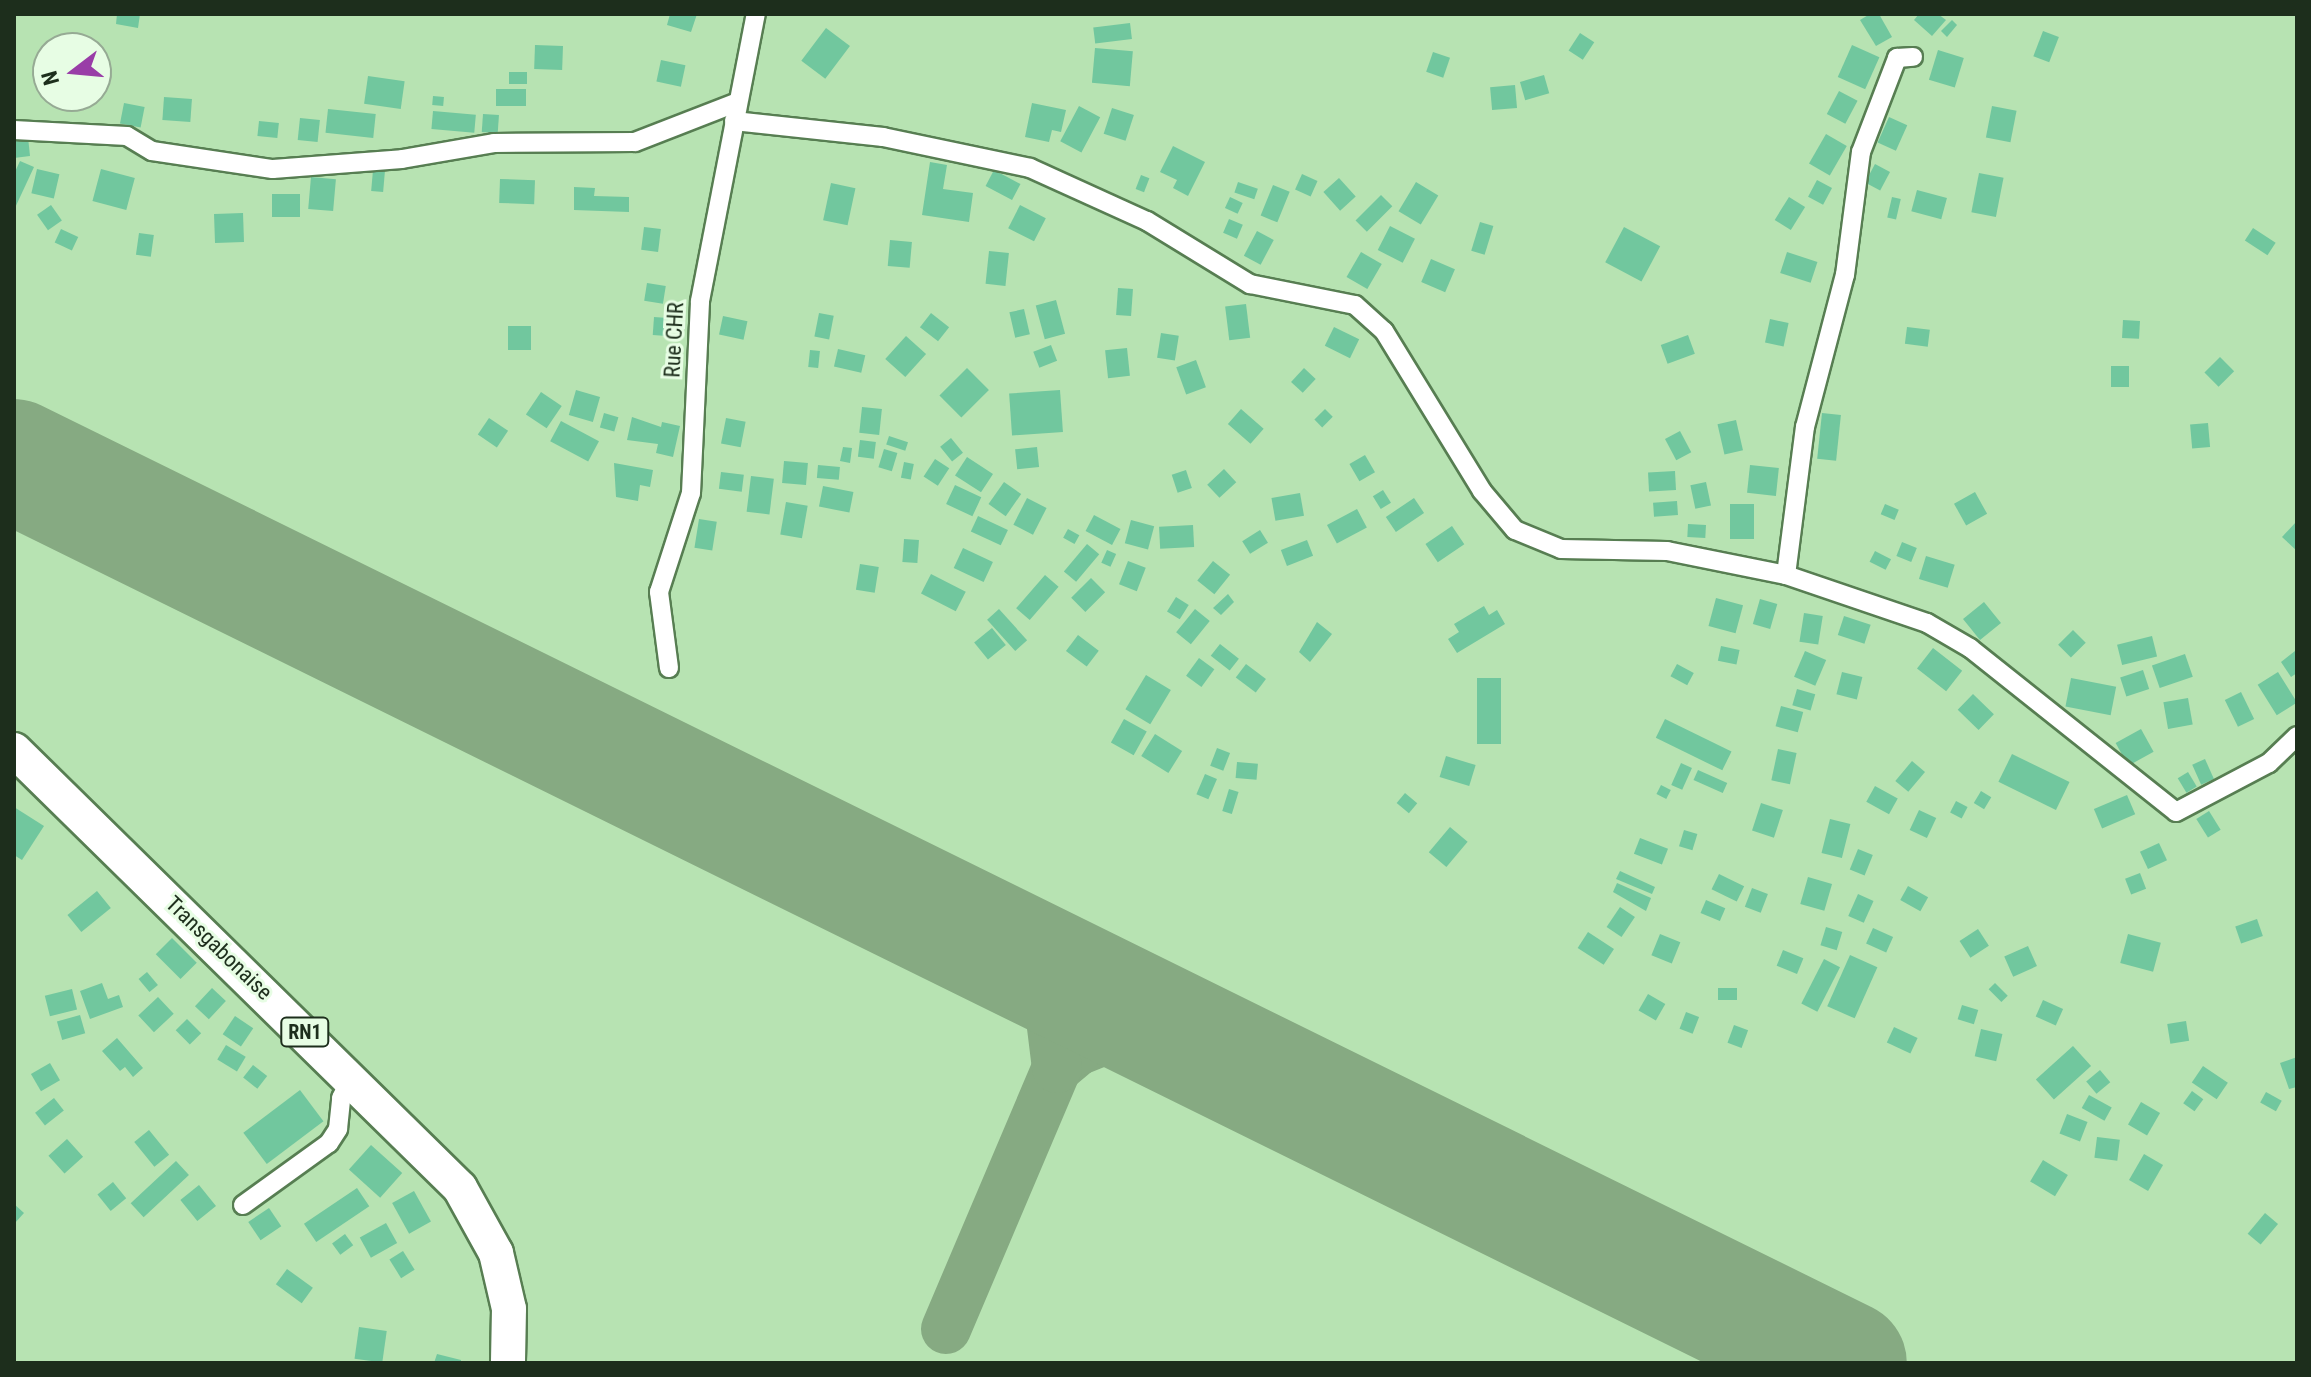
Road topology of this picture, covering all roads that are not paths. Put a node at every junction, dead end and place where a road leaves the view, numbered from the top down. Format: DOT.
graph roads {
  1 [pos="756,14"];
  2 [pos="1913,57"];
  3 [pos="738,102"];
  4 [pos="734,121"];
  5 [pos="14,130"];
  6 [pos="1786,575"];
  7 [pos="669,668"];
  8 [pos="2297,736"];
  9 [pos="14,750"];
  10 [pos="352,1076"];
  11 [pos="243,1205"];
  12 [pos="508,1363"];
  1 -- 3 [label="street, Rue CHR"];
  2 -- 6 [label="street"];
  3 -- 4 [label="street, Rue CHR"];
  3 -- 5 [label="street"];
  4 -- 6 [label="street"];
  4 -- 7 [label="street, Rue CHR"];
  6 -- 8 [label="street"];
  9 -- 10 [label="highway, Transgabonaise / RN1"];
  10 -- 11 [label="street"];
  10 -- 12 [label="highway, Transgabonaise / RN1"];
}
